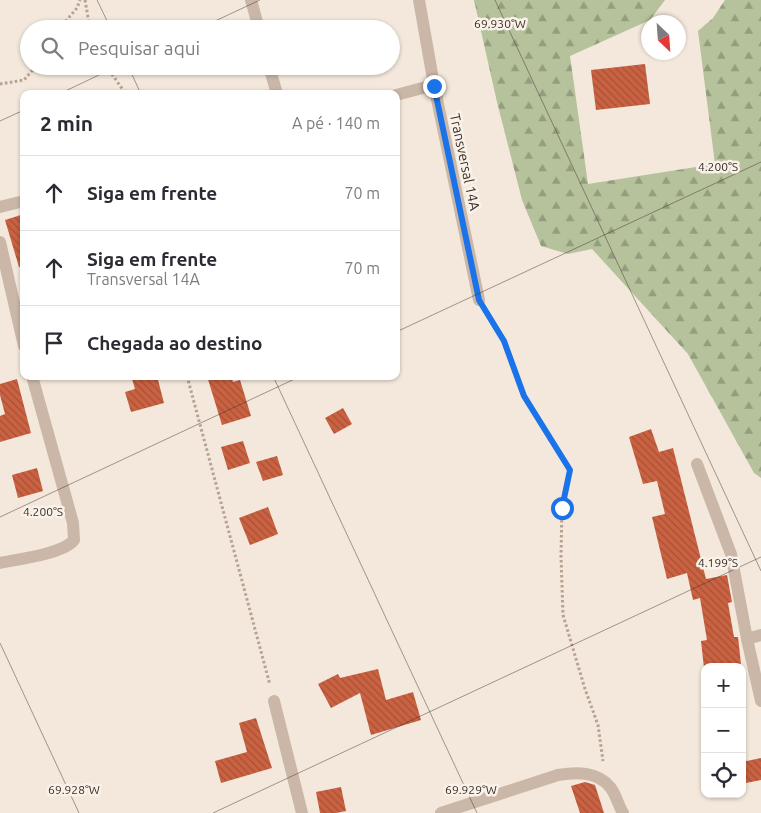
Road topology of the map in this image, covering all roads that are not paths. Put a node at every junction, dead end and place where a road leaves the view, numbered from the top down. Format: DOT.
graph roads {
  1 [pos="251,0"];
  2 [pos="419,0"];
  3 [pos="257,20"];
  4 [pos="272,75"];
  5 [pos="434,86"];
  6 [pos="276,90"];
  7 [pos="400,94"];
  8 [pos="20,202"];
  9 [pos="0,207"];
  10 [pos="0,242"];
  11 [pos="479,300"];
  12 [pos="20,329"];
  13 [pos="33,380"];
  14 [pos="697,464"];
  15 [pos="0,563"];
  16 [pos="761,636"];
  17 [pos="746,639"];
  18 [pos="274,701"];
  19 [pos="761,701"];
  20 [pos="302,813"];
  21 [pos="441,813"];
  22 [pos="623,813"];
  1 -- 3 [label="street"];
  2 -- 5 [label="street, Transversal 14A"];
  4 -- 6 [label="street"];
  5 -- 7 [label="street"];
  5 -- 11 [label="street, Transversal 14A"];
  8 -- 9 [label="street"];
  10 -- 12 [label="street"];
  13 -- 15 [label="street"];
  14 -- 17 [label="street"];
  16 -- 17 [label="street"];
  17 -- 19 [label="street"];
  18 -- 20 [label="street"];
  21 -- 22 [label="street"];
}
